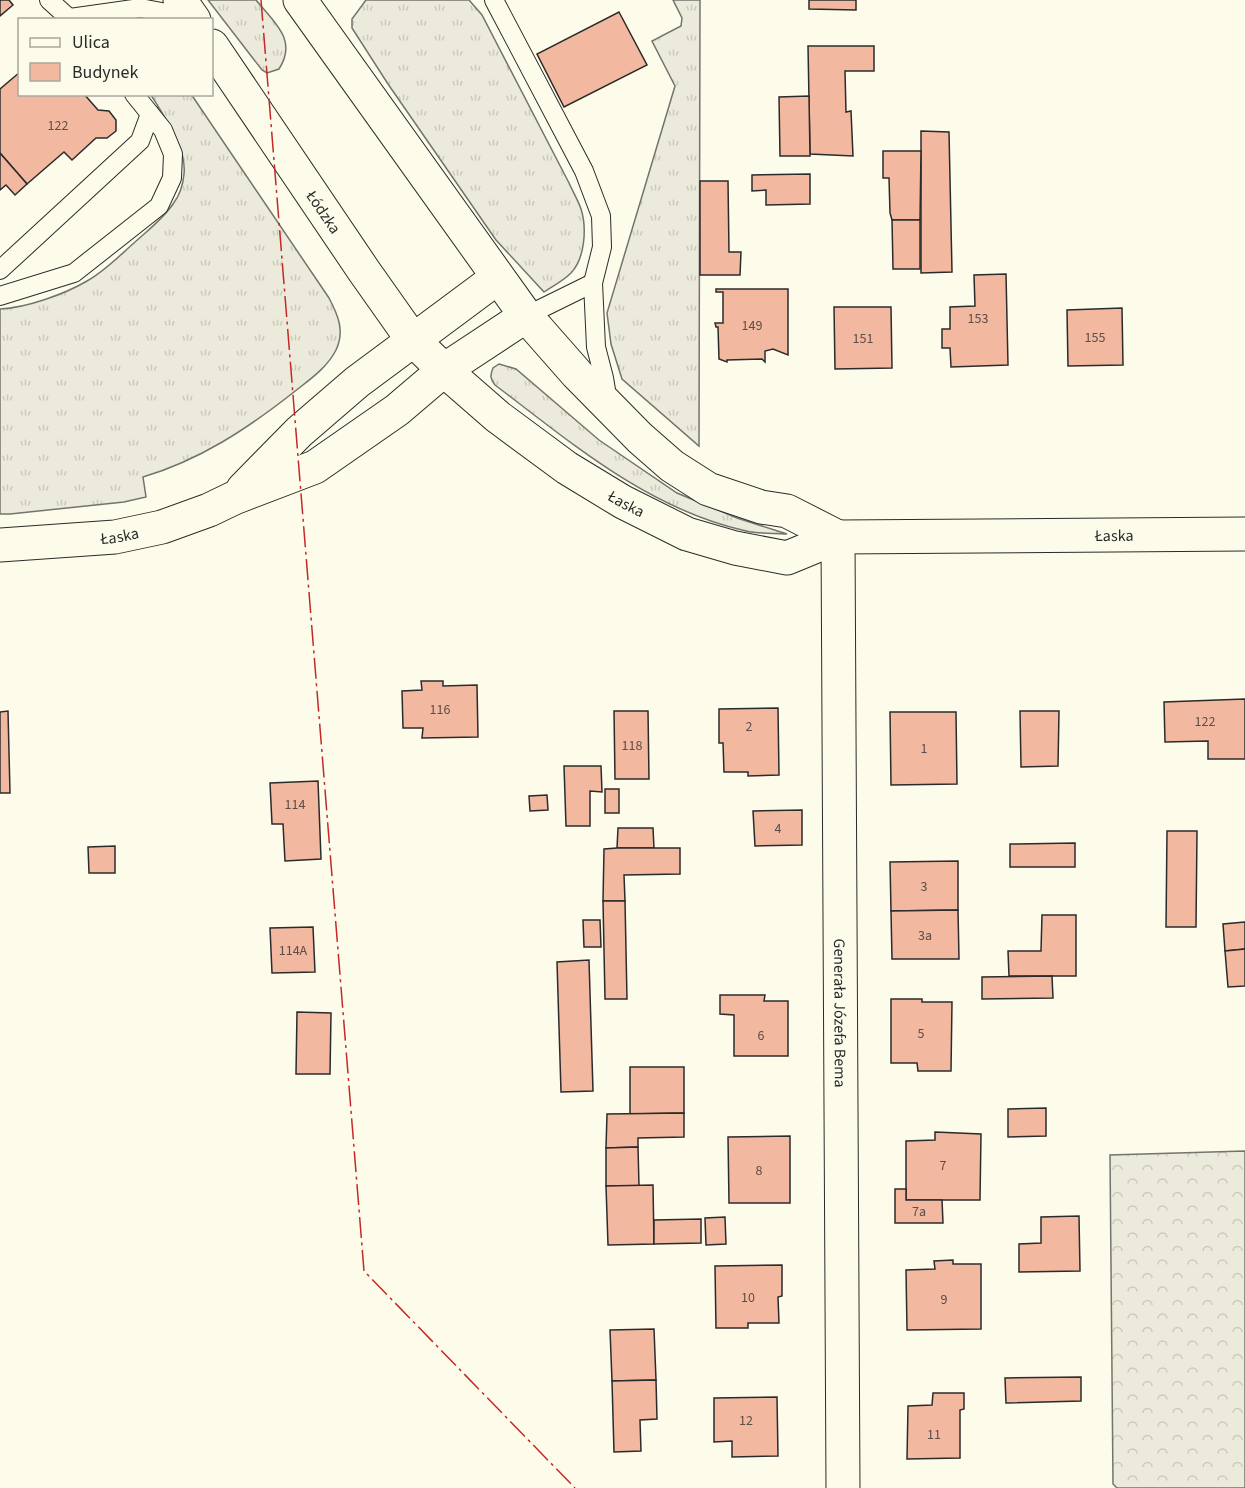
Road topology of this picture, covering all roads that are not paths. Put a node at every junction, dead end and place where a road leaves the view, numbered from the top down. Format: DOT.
graph roads {
  1 [pos="49,0"];
  2 [pos="300,0"];
  3 [pos="494,0"];
  4 [pos="189,13"];
  5 [pos="70,18"];
  6 [pos="77,18"];
  7 [pos="213,47"];
  8 [pos="136,96"];
  9 [pos="150,114"];
  10 [pos="0,270"];
  11 [pos="497,278"];
  12 [pos="593,283"];
  13 [pos="0,296"];
  14 [pos="526,316"];
  15 [pos="412,339"];
  16 [pos="444,370"];
  17 [pos="608,405"];
  18 [pos="234,498"];
  19 [pos="1245,534"];
  20 [pos="838,537"];
  21 [pos="0,545"];
  22 [pos="843,1488"];
  1 -- 5 [label="lane"];
  2 -- 11 [label="main road"];
  3 -- 12 [label="lane"];
  4 -- 6 [label="lane"];
  7 -- 15 [label="main road, Łódzka"];
  8 -- 9 [label="lane"];
  9 -- 10 [label="lane"];
  9 -- 13 [label="lane"];
  11 -- 14 [label="main road, Łaska"];
  11 -- 15 [label="main road, Łaska"];
  12 -- 14 [label="lane"];
  12 -- 17 [label="lane"];
  14 -- 16 [label="main road, Łaska"];
  14 -- 17 [label="main road, Łaska"];
  15 -- 16 [label="main road, Łódzka"];
  15 -- 18 [label="main road, Łaska"];
  16 -- 18 [label="main road, Łaska"];
  16 -- 20 [label="main road, Łaska"];
  17 -- 20 [label="main road, Łaska"];
  18 -- 21 [label="main road, Łaska"];
  19 -- 20 [label="main road, Łaska"];
  20 -- 22 [label="main road, Generała Józefa Bema"];
}
